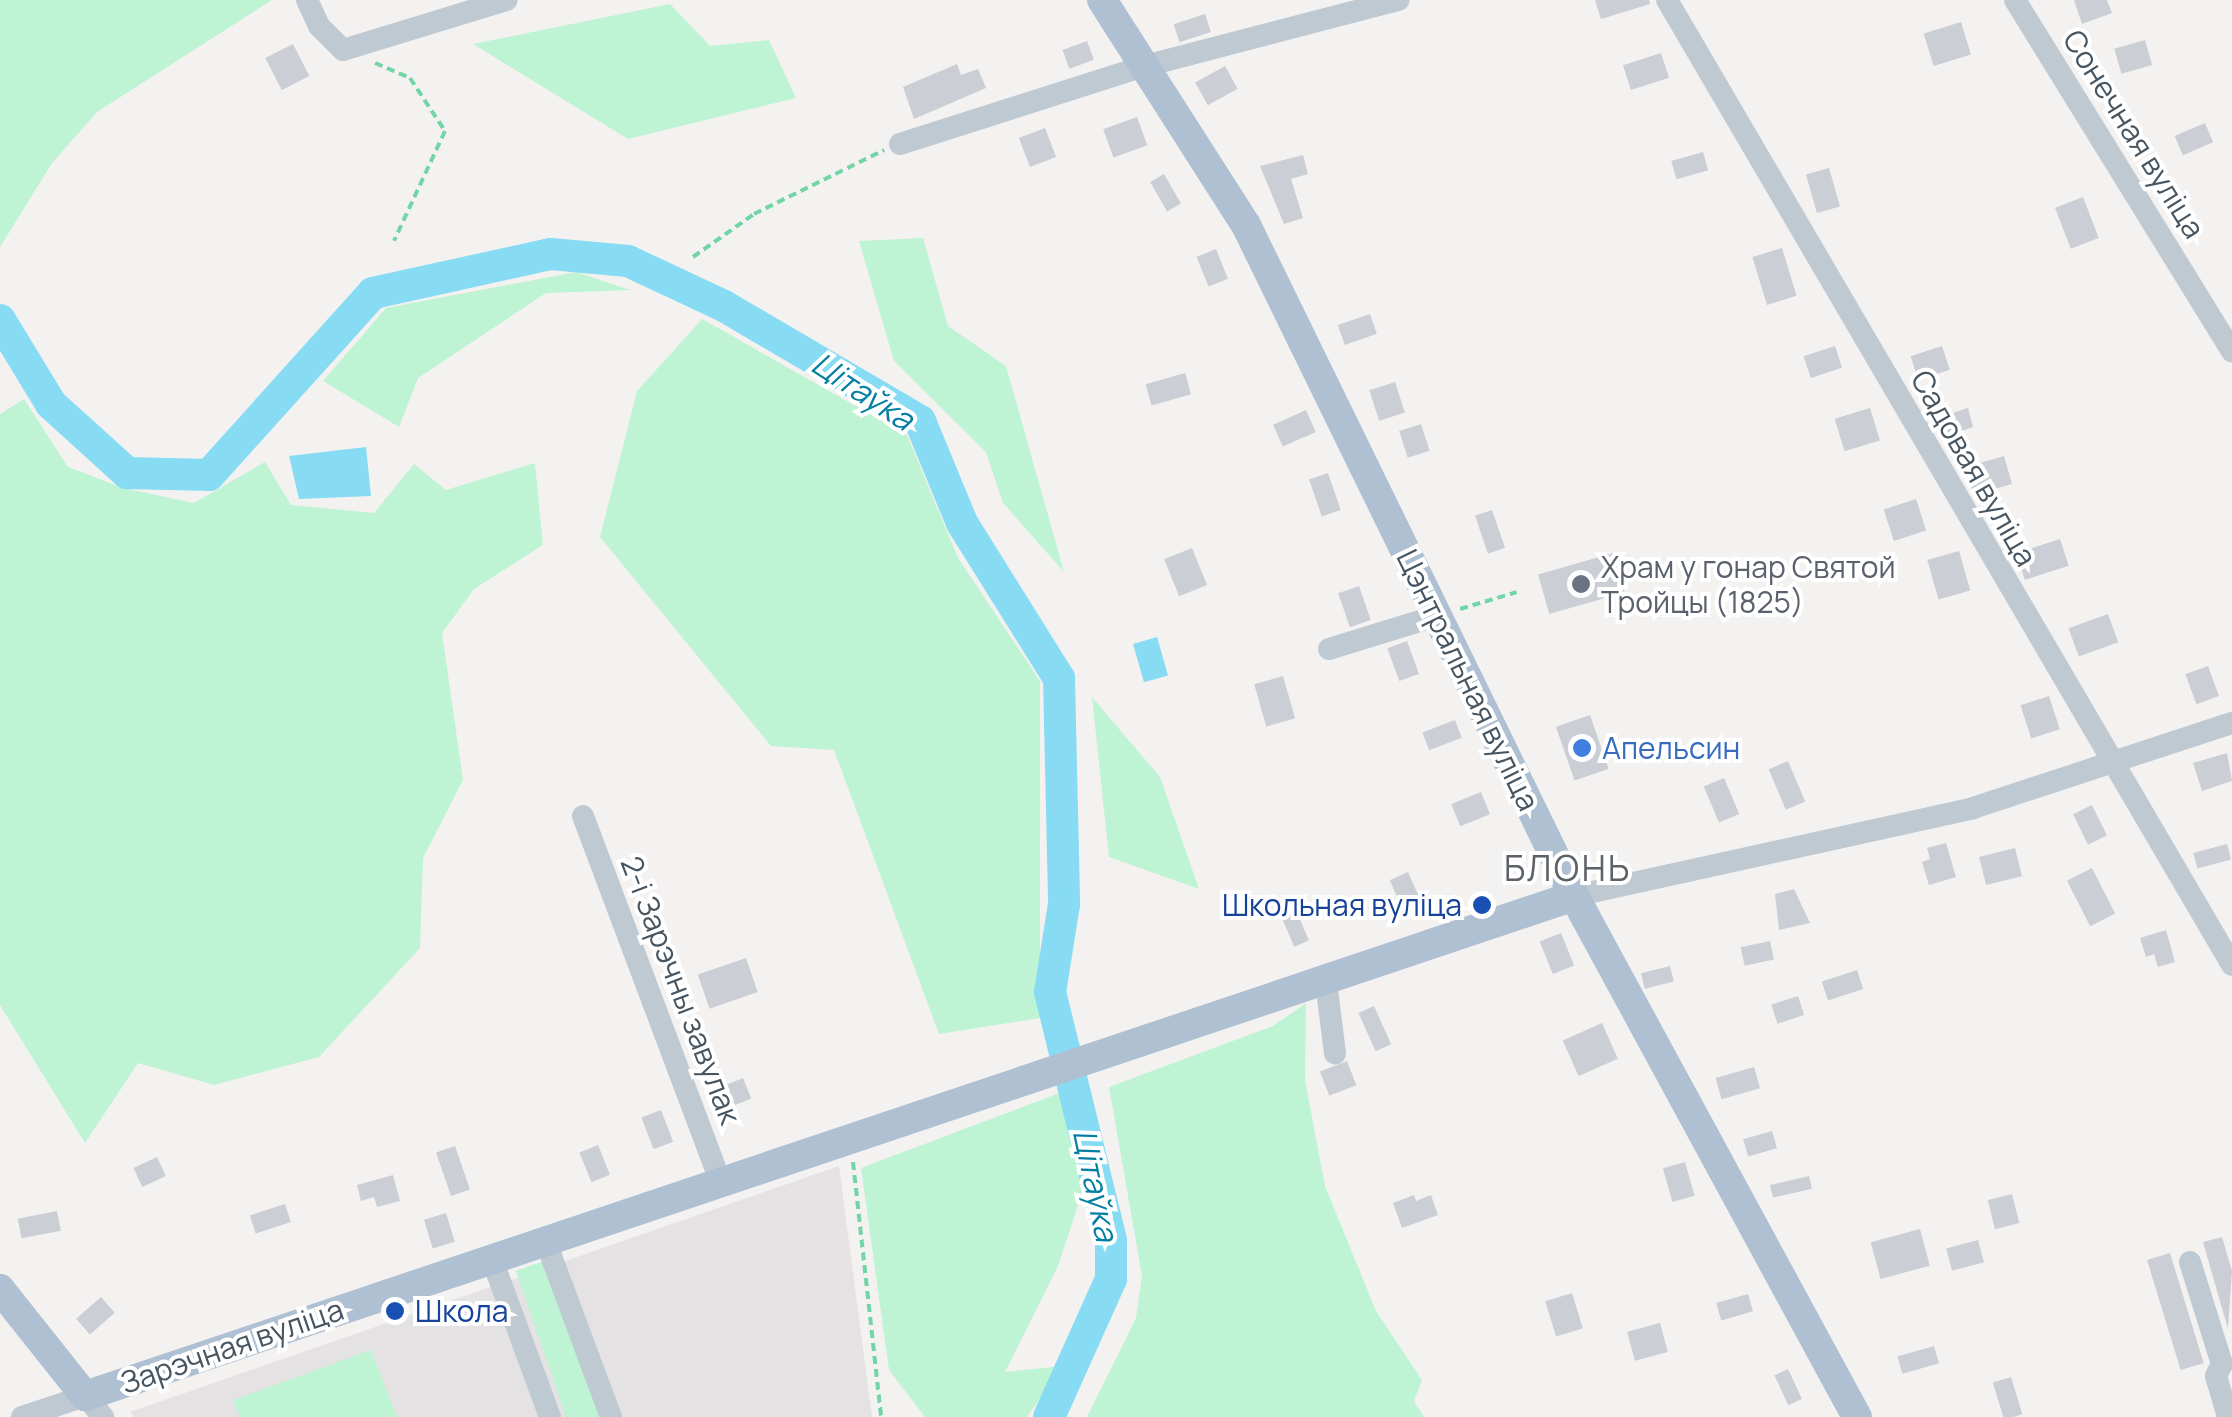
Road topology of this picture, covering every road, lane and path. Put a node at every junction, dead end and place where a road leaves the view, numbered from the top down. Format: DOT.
graph roads {
  1 [pos="307,0"];
  2 [pos="507,0"];
  3 [pos="1102,0"];
  4 [pos="1399,0"];
  5 [pos="1667,0"];
  6 [pos="2015,0"];
  7 [pos="344,50"];
  8 [pos="1145,66"];
  9 [pos="900,144"];
  10 [pos="394,242"];
  11 [pos="693,257"];
  12 [pos="2232,351"];
  13 [pos="1517,592"];
  14 [pos="1436,616"];
  15 [pos="1329,650"];
  16 [pos="2232,723"];
  17 [pos="2110,760"];
  18 [pos="583,816"];
  19 [pos="1574,896"];
  20 [pos="2232,965"];
  21 [pos="1321,984"];
  22 [pos="1334,1054"];
  23 [pos="850,1142"];
  24 [pos="722,1185"];
  25 [pos="547,1246"];
  26 [pos="493,1262"];
  27 [pos="2190,1262"];
  28 [pos="0,1289"];
  29 [pos="94,1406"];
  30 [pos="22,1417"];
  31 [pos="550,1417"];
  32 [pos="611,1417"];
  33 [pos="881,1417"];
  34 [pos="1857,1417"];
  35 [pos="2228,1417"];
  1 -- 7 [label="street"];
  2 -- 7 [label="street"];
  3 -- 8 [label="main road, Цэнтральная вуліца"];
  4 -- 8 [label="street"];
  5 -- 17 [label="street, Садовая вуліца"];
  6 -- 12 [label="street, Сонечная вуліца"];
  7 -- 10 [label="path"];
  8 -- 9 [label="street"];
  8 -- 14 [label="main road, Цэнтральная вуліца"];
  9 -- 11 [label="path"];
  13 -- 14 [label="path"];
  14 -- 15 [label="street"];
  14 -- 19 [label="main road, Цэнтральная вуліца"];
  16 -- 17 [label="street"];
  17 -- 19 [label="street"];
  17 -- 20 [label="street, Садовая вуліца"];
  18 -- 24 [label="street, 2-і Зарэчны завулак"];
  19 -- 21 [label="main road"];
  19 -- 34 [label="main road, Цэнтральная вуліца"];
  21 -- 22 [label="street"];
  21 -- 23 [label="main road, Зарэчная вуліца"];
  23 -- 24 [label="main road, Зарэчная вуліца"];
  23 -- 33 [label="path"];
  24 -- 25 [label="main road, Зарэчная вуліца"];
  25 -- 26 [label="main road, Зарэчная вуліца"];
  25 -- 32 [label="street"];
  26 -- 29 [label="main road, Зарэчная вуліца"];
  26 -- 31 [label="street"];
  27 -- 35 [label="street"];
  28 -- 29 [label="main road, Зарэчная вуліца"];
  29 -- 30 [label="street"];
}
